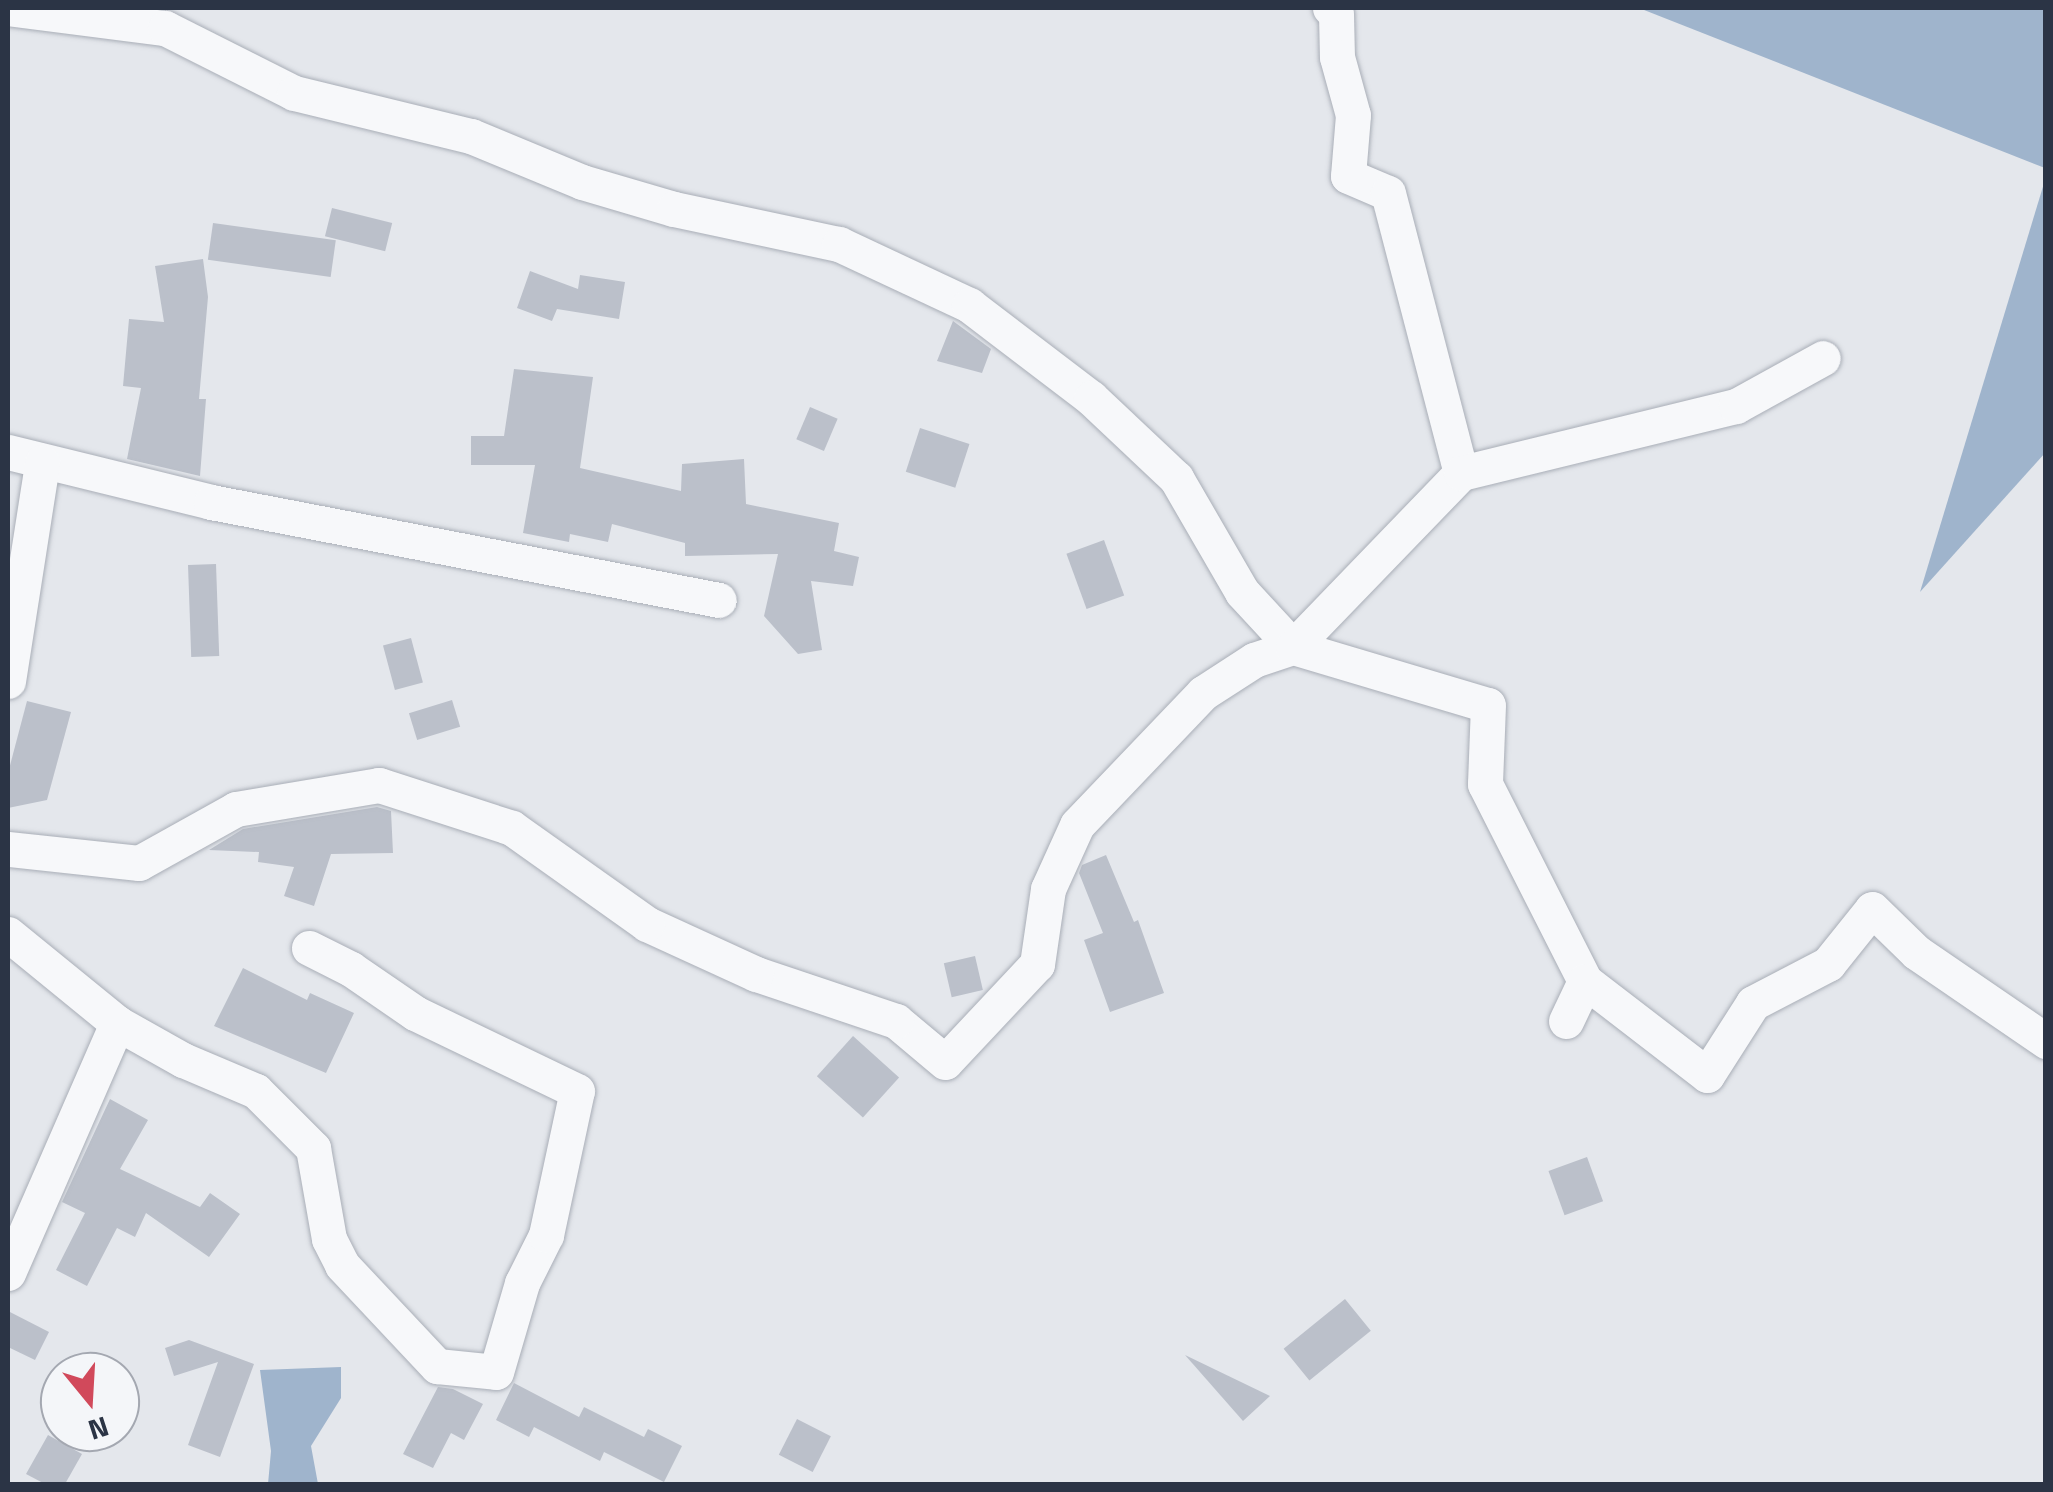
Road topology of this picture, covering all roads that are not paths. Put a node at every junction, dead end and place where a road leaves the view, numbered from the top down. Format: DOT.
graph roads {
  1 [pos="8,8"];
  2 [pos="1330,8"];
  3 [pos="1823,358"];
  4 [pos="8,452"];
  5 [pos="42,462"];
  6 [pos="1461,473"];
  7 [pos="719,600"];
  8 [pos="1292,647"];
  9 [pos="8,681"];
  10 [pos="8,849"];
  11 [pos="8,934"];
  12 [pos="309,948"];
  13 [pos="1585,982"];
  14 [pos="1566,1021"];
  15 [pos="117,1022"];
  16 [pos="2046,1041"];
  17 [pos="8,1273"];
  1 -- 8 [label="street"];
  2 -- 6 [label="street"];
  3 -- 6 [label="street"];
  4 -- 5 [label="street"];
  5 -- 7 [label="street"];
  5 -- 9 [label="street"];
  6 -- 8 [label="street"];
  8 -- 10 [label="street"];
  8 -- 13 [label="street"];
  11 -- 15 [label="street"];
  12 -- 15 [label="street"];
  13 -- 14 [label="street"];
  13 -- 16 [label="street"];
  15 -- 17 [label="street"];
}
